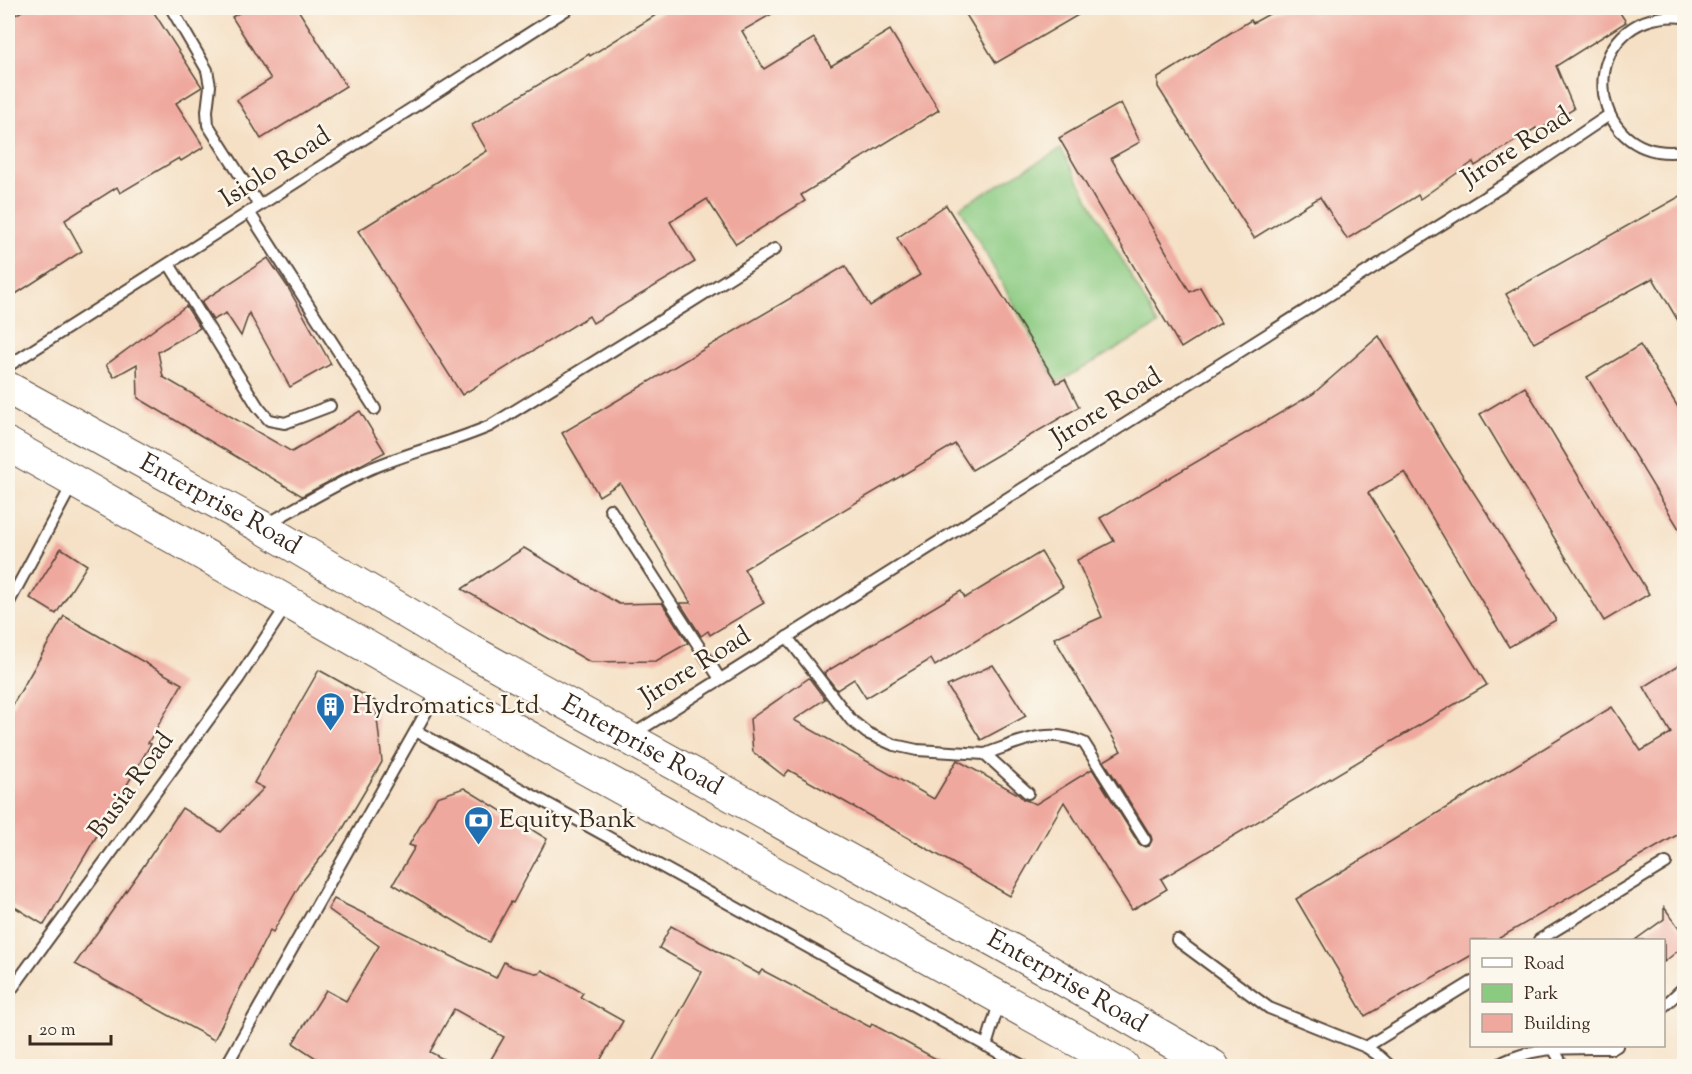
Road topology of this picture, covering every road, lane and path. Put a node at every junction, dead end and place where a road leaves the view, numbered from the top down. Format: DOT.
graph roads {
  1 [pos="171,8"];
  2 [pos="569,8"];
  3 [pos="1684,17"];
  4 [pos="1610,115"];
  5 [pos="1684,151"];
  6 [pos="259,205"];
  7 [pos="249,212"];
  8 [pos="775,249"];
  9 [pos="169,264"];
  10 [pos="8,366"];
  11 [pos="8,388"];
  12 [pos="330,406"];
  13 [pos="375,409"];
  14 [pos="80,428"];
  15 [pos="8,444"];
  16 [pos="62,475"];
  17 [pos="610,509"];
  18 [pos="262,527"];
  19 [pos="289,602"];
  20 [pos="8,604"];
  21 [pos="787,637"];
  22 [pos="720,679"];
  23 [pos="440,688"];
  24 [pos="416,731"];
  25 [pos="627,737"];
  26 [pos="985,754"];
  27 [pos="1028,793"];
  28 [pos="1145,840"];
  29 [pos="1666,863"];
  30 [pos="1541,939"];
  31 [pos="1177,940"];
  32 [pos="1470,983"];
  33 [pos="1684,987"];
  34 [pos="8,994"];
  35 [pos="1001,999"];
  36 [pos="1665,1005"];
  37 [pos="986,1046"];
  38 [pos="1366,1047"];
  39 [pos="1614,1047"];
  40 [pos="1553,1048"];
  41 [pos="226,1066"];
  42 [pos="1023,1066"];
  43 [pos="1123,1066"];
  44 [pos="1213,1066"];
  45 [pos="1390,1066"];
  46 [pos="1496,1066"];
  47 [pos="1563,1066"];
  1 -- 6 [label="lane"];
  2 -- 6 [label="lane, Isiolo Road"];
  3 -- 4 [label="lane, Jirore Road"];
  4 -- 5 [label="lane, Jirore Road"];
  4 -- 21 [label="lane, Jirore Road"];
  6 -- 7 [label="lane, Isiolo Road"];
  7 -- 9 [label="lane, Isiolo Road"];
  7 -- 13 [label="lane"];
  8 -- 18 [label="lane"];
  9 -- 10 [label="lane, Isiolo Road"];
  9 -- 12 [label="lane"];
  11 -- 14 [label="main road, Enterprise Road"];
  14 -- 16 [label="main road"];
  14 -- 18 [label="main road, Enterprise Road"];
  15 -- 16 [label="main road, Enterprise Road"];
  16 -- 19 [label="main road, Enterprise Road"];
  16 -- 20 [label="lane"];
  17 -- 22 [label="lane"];
  18 -- 25 [label="main road, Enterprise Road"];
  19 -- 23 [label="main road, Enterprise Road"];
  19 -- 34 [label="lane, Busia Road"];
  21 -- 22 [label="lane, Jirore Road"];
  21 -- 26 [label="lane"];
  22 -- 25 [label="lane, Jirore Road"];
  23 -- 24 [label="lane"];
  23 -- 35 [label="main road, Enterprise Road"];
  24 -- 37 [label="lane"];
  24 -- 41 [label="lane"];
  25 -- 44 [label="main road, Enterprise Road"];
  26 -- 27 [label="lane"];
  26 -- 28 [label="lane"];
  29 -- 30 [label="lane"];
  31 -- 38 [label="lane"];
  32 -- 38 [label="lane"];
  33 -- 36 [label="lane"];
  35 -- 37 [label="lane"];
  35 -- 43 [label="main road, Enterprise Road"];
  37 -- 42 [label="lane"];
  38 -- 45 [label="lane"];
  39 -- 40 [label="lane"];
  40 -- 46 [label="lane"];
  40 -- 47 [label="lane"];
}
